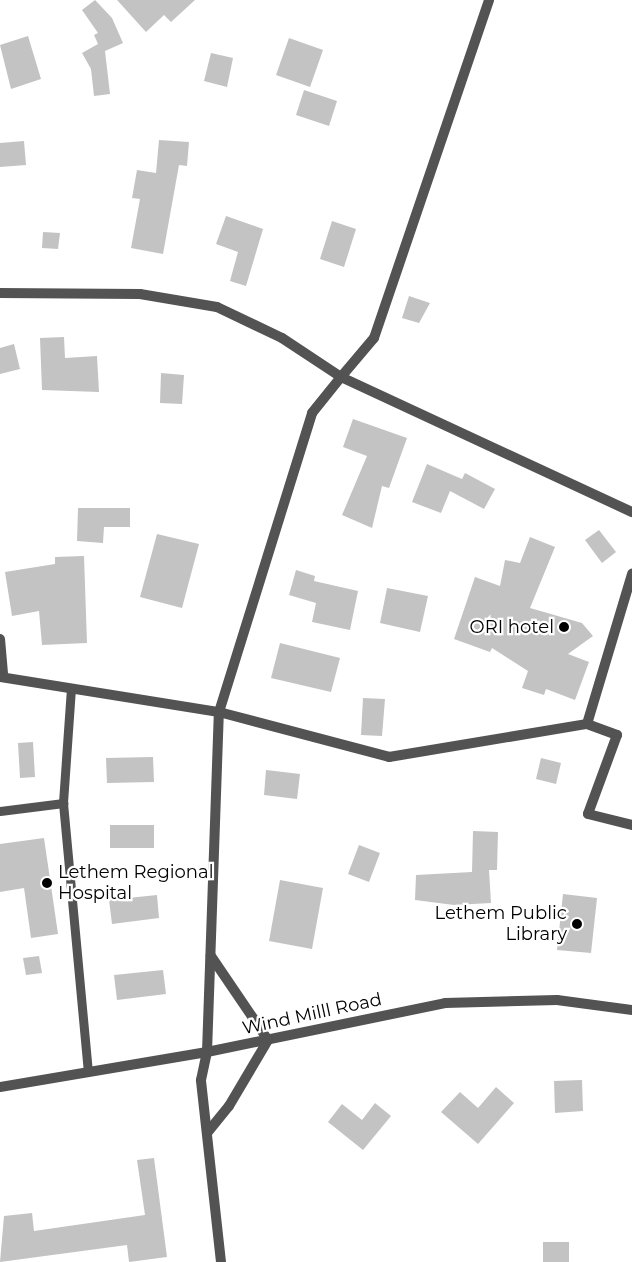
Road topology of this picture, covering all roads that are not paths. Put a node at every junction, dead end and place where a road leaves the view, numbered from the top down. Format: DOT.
graph roads {
  1 [pos="489,0"];
  2 [pos="0,293"];
  3 [pos="341,377"];
  4 [pos="632,512"];
  5 [pos="632,574"];
  6 [pos="0,639"];
  7 [pos="2,677"];
  8 [pos="71,688"];
  9 [pos="220,712"];
  10 [pos="587,724"];
  11 [pos="63,803"];
  12 [pos="0,811"];
  13 [pos="632,825"];
  14 [pos="210,956"];
  15 [pos="632,1010"];
  16 [pos="268,1040"];
  17 [pos="207,1052"];
  18 [pos="88,1072"];
  19 [pos="0,1086"];
  20 [pos="207,1133"];
  21 [pos="221,1262"];
  1 -- 3 [label="street"];
  2 -- 3 [label="street"];
  3 -- 4 [label="street"];
  3 -- 9 [label="street"];
  5 -- 10 [label="street"];
  6 -- 7 [label="street"];
  7 -- 8 [label="street"];
  8 -- 9 [label="street"];
  8 -- 11 [label="lane"];
  9 -- 10 [label="street"];
  9 -- 14 [label="street"];
  10 -- 13 [label="street"];
  11 -- 12 [label="lane"];
  11 -- 18 [label="lane"];
  14 -- 16 [label="street"];
  14 -- 17 [label="street"];
  15 -- 16 [label="street, Wind Milll Road"];
  16 -- 17 [label="street, Wind Milll Road"];
  16 -- 20 [label="street"];
  17 -- 18 [label="street, Wind Milll Road"];
  17 -- 20 [label="street"];
  18 -- 19 [label="street, Wind Milll Road"];
  20 -- 21 [label="street"];
}
